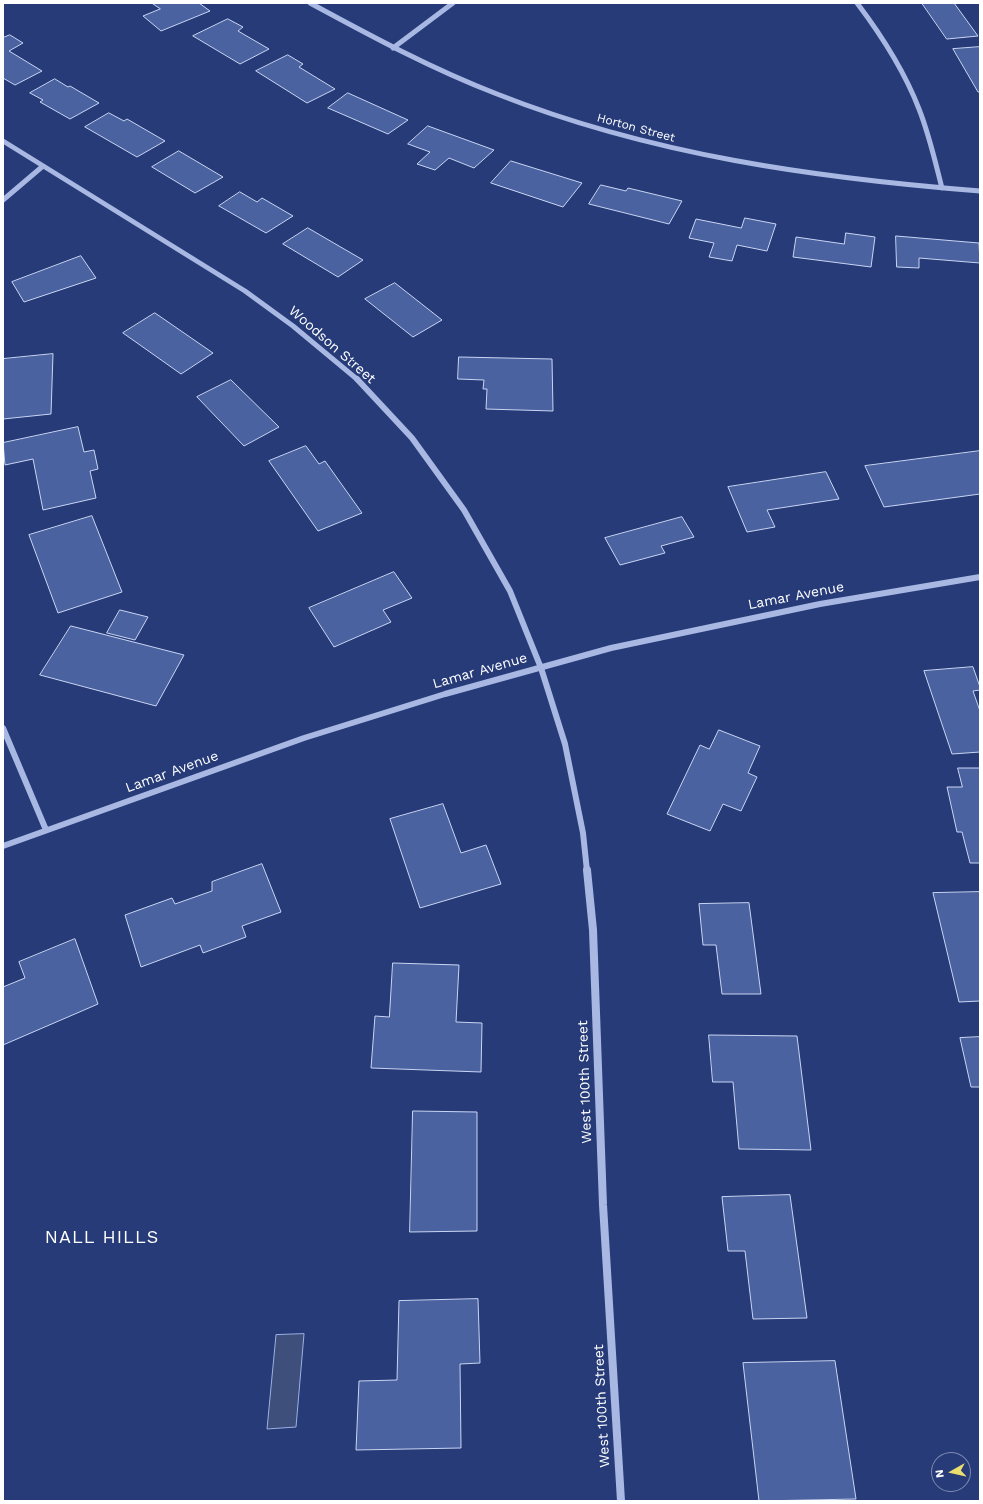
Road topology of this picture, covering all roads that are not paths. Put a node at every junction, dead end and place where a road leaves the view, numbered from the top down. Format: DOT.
graph roads {
  1 [pos="310,3"];
  2 [pos="453,3"];
  3 [pos="858,3"];
  4 [pos="393,48"];
  5 [pos="3,141"];
  6 [pos="42,166"];
  7 [pos="942,188"];
  8 [pos="980,191"];
  9 [pos="3,200"];
  10 [pos="980,577"];
  11 [pos="541,668"];
  12 [pos="3,728"];
  13 [pos="46,830"];
  14 [pos="3,846"];
  15 [pos="621,1501"];
  1 -- 4 [label="street, Horton Street"];
  2 -- 4 [label="street"];
  3 -- 7 [label="street"];
  4 -- 7 [label="street, Horton Street"];
  5 -- 6 [label="street, Woodson Street"];
  6 -- 9 [label="street"];
  6 -- 11 [label="street, Woodson Street"];
  7 -- 8 [label="street, Horton Street"];
  10 -- 11 [label="street, Lamar Avenue"];
  11 -- 13 [label="street, Lamar Avenue"];
  11 -- 15 [label="street, West 100th Street"];
  12 -- 13 [label="street"];
  13 -- 14 [label="street, Lamar Avenue"];
}
